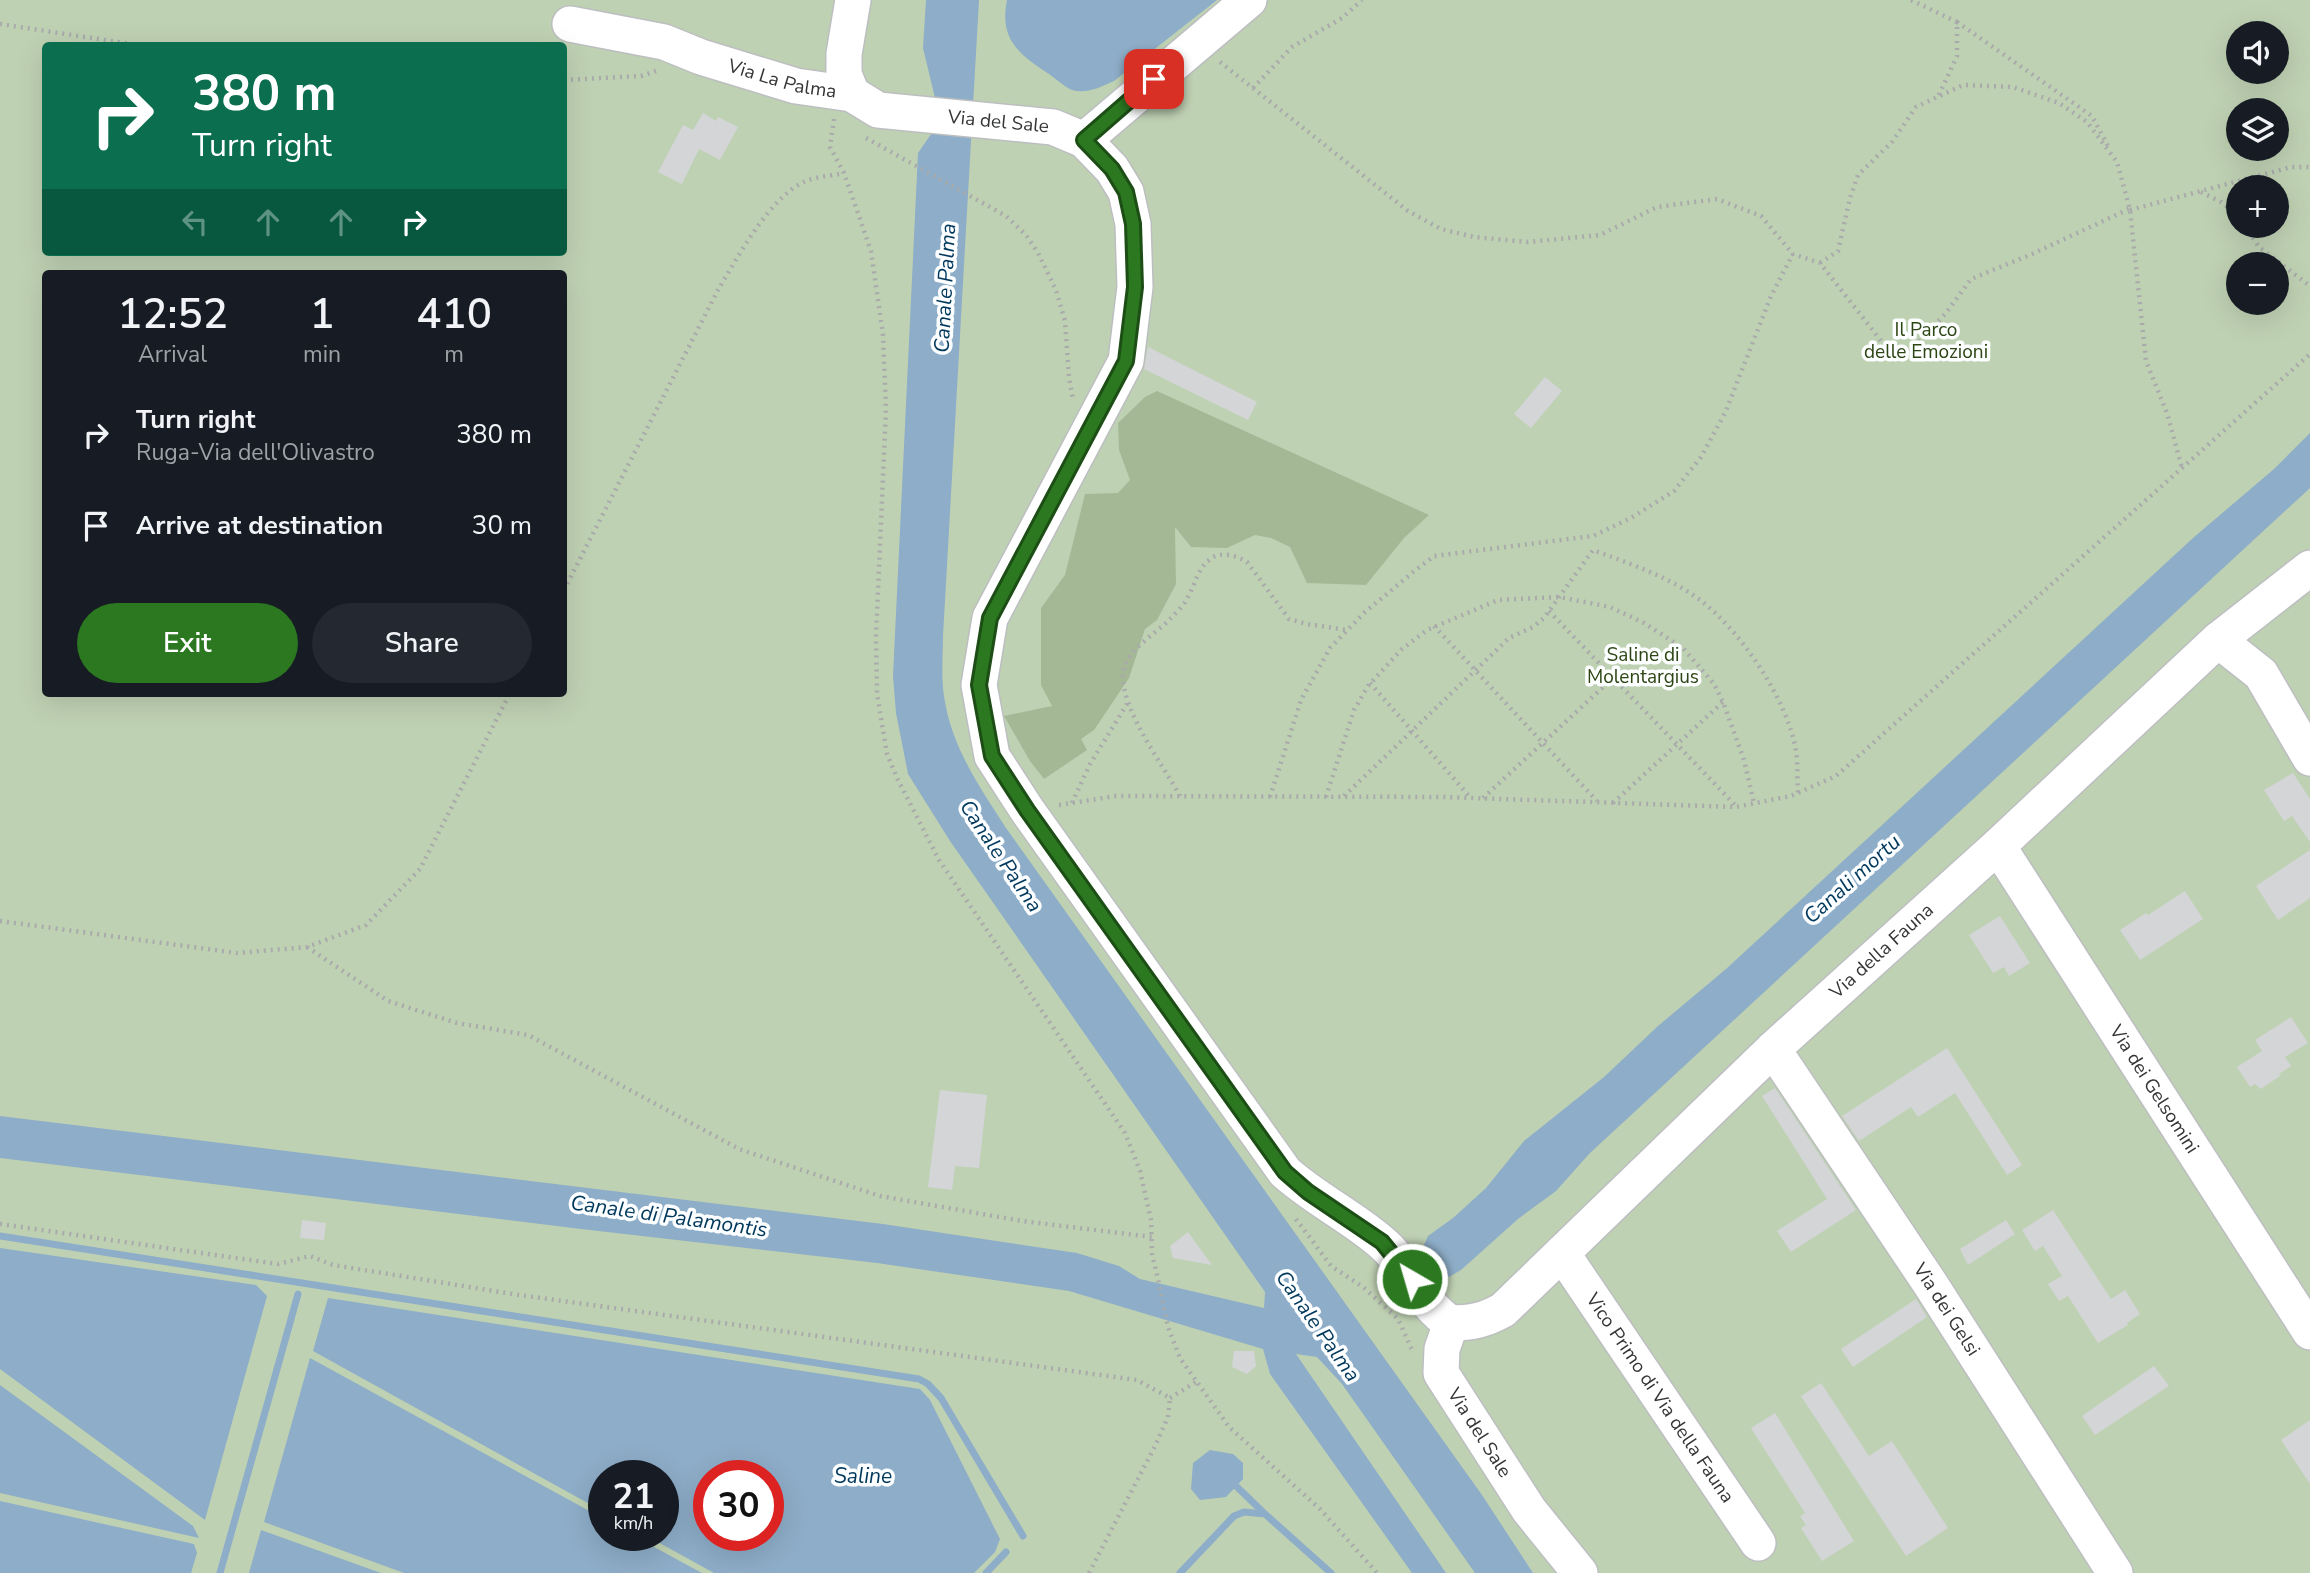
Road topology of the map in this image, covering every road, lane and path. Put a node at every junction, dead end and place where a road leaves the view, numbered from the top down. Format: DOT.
graph roads {
  1 [pos="853,0"];
  2 [pos="1249,0"];
  3 [pos="1362,0"];
  4 [pos="1911,0"];
  5 [pos="1957,22"];
  6 [pos="0,24"];
  7 [pos="570,24"];
  8 [pos="118,42"];
  9 [pos="1195,43"];
  10 [pos="701,57"];
  11 [pos="567,80"];
  12 [pos="1253,88"];
  13 [pos="852,94"];
  14 [pos="1938,97"];
  15 [pos="1084,140"];
  16 [pos="904,161"];
  17 [pos="2117,162"];
  18 [pos="2310,167"];
  19 [pos="844,173"];
  20 [pos="2200,192"];
  21 [pos="2226,206"];
  22 [pos="2129,210"];
  23 [pos="2253,238"];
  24 [pos="1793,254"];
  25 [pos="1820,263"];
  26 [pos="2310,286"];
  27 [pos="2310,354"];
  28 [pos="1075,409"];
  29 [pos="2182,468"];
  30 [pos="2310,568"];
  31 [pos="567,584"];
  32 [pos="1559,597"];
  33 [pos="1549,611"];
  34 [pos="1434,626"];
  35 [pos="1348,630"];
  36 [pos="2218,640"];
  37 [pos="1476,669"];
  38 [pos="1613,678"];
  39 [pos="1370,683"];
  40 [pos="508,697"];
  41 [pos="1723,702"];
  42 [pos="1127,704"];
  43 [pos="1412,731"];
  44 [pos="1543,743"];
  45 [pos="1676,744"];
  46 [pos="2310,758"];
  47 [pos="1798,793"];
  48 [pos="1180,797"];
  49 [pos="1270,797"];
  50 [pos="1326,797"];
  51 [pos="1343,797"];
  52 [pos="1471,798"];
  53 [pos="1483,798"];
  54 [pos="1597,802"];
  55 [pos="1072,803"];
  56 [pos="1613,803"];
  57 [pos="1754,803"];
  58 [pos="1736,807"];
  59 [pos="1027,810"];
  60 [pos="1997,846"];
  61 [pos="0,921"];
  62 [pos="307,947"];
  63 [pos="1773,1049"];
  64 [pos="0,1224"];
  65 [pos="1152,1237"];
  66 [pos="1562,1253"];
  67 [pos="1451,1323"];
  68 [pos="2310,1332"];
  69 [pos="1196,1382"];
  70 [pos="1170,1398"];
  71 [pos="1758,1542"];
  72 [pos="1089,1573"];
  73 [pos="1377,1573"];
  74 [pos="1580,1573"];
  75 [pos="2115,1573"];
  1 -- 13 [label="street, Via La Palma"];
  2 -- 9 [label="street"];
  3 -- 12 [label="path"];
  4 -- 5 [label="path"];
  5 -- 14 [label="path"];
  5 -- 17 [label="path"];
  6 -- 8 [label="path"];
  7 -- 10 [label="street, Via La Palma"];
  9 -- 12 [label="path"];
  9 -- 15 [label="street"];
  10 -- 11 [label="path"];
  10 -- 13 [label="street, Via La Palma"];
  12 -- 24 [label="path"];
  13 -- 15 [label="street, Via del Sale"];
  13 -- 19 [label="path"];
  14 -- 17 [label="path"];
  14 -- 25 [label="path"];
  15 -- 59 [label="street, Via del Sale"];
  16 -- 28 [label="path"];
  17 -- 22 [label="path"];
  18 -- 20 [label="path"];
  19 -- 31 [label="path"];
  19 -- 65 [label="path"];
  20 -- 21 [label="path"];
  20 -- 22 [label="path"];
  22 -- 25 [label="path"];
  22 -- 29 [label="path"];
  23 -- 26 [label="path"];
  24 -- 25 [label="path"];
  24 -- 35 [label="path"];
  27 -- 29 [label="path"];
  29 -- 47 [label="path"];
  30 -- 36 [label="street, Via della Fauna"];
  32 -- 33 [label="path"];
  32 -- 34 [label="path"];
  32 -- 41 [label="path"];
  32 -- 47 [label="path"];
  33 -- 37 [label="path"];
  33 -- 38 [label="path"];
  34 -- 37 [label="path"];
  34 -- 39 [label="path"];
  35 -- 42 [label="path"];
  35 -- 49 [label="path"];
  36 -- 46 [label="street"];
  36 -- 60 [label="street, Via della Fauna"];
  37 -- 43 [label="path"];
  37 -- 44 [label="path"];
  38 -- 44 [label="path"];
  38 -- 45 [label="path"];
  39 -- 43 [label="path"];
  39 -- 50 [label="path"];
  40 -- 62 [label="path"];
  41 -- 45 [label="path"];
  41 -- 57 [label="path"];
  42 -- 48 [label="path"];
  42 -- 55 [label="path"];
  43 -- 51 [label="path"];
  43 -- 52 [label="path"];
  44 -- 53 [label="path"];
  44 -- 54 [label="path"];
  45 -- 56 [label="path"];
  45 -- 58 [label="path"];
  47 -- 57 [label="path"];
  48 -- 49 [label="path"];
  48 -- 55 [label="path"];
  49 -- 50 [label="path"];
  50 -- 51 [label="path"];
  51 -- 52 [label="path"];
  52 -- 53 [label="path"];
  53 -- 54 [label="path"];
  54 -- 56 [label="path"];
  55 -- 59 [label="path"];
  56 -- 58 [label="path"];
  57 -- 58 [label="path"];
  59 -- 67 [label="street, Via del Sale"];
  60 -- 63 [label="street, Via della Fauna"];
  60 -- 68 [label="street, Via dei Gelsomini"];
  61 -- 62 [label="path"];
  62 -- 65 [label="path"];
  63 -- 66 [label="street, Via della Fauna"];
  63 -- 75 [label="street, Via dei Gelsi"];
  64 -- 70 [label="path"];
  65 -- 69 [label="path"];
  66 -- 67 [label="street, Via della Fauna"];
  66 -- 71 [label="street, Vico Primo di Via della Fauna"];
  67 -- 74 [label="street, Via del Sale"];
  69 -- 70 [label="path"];
  69 -- 73 [label="path"];
  70 -- 72 [label="path"];
}
